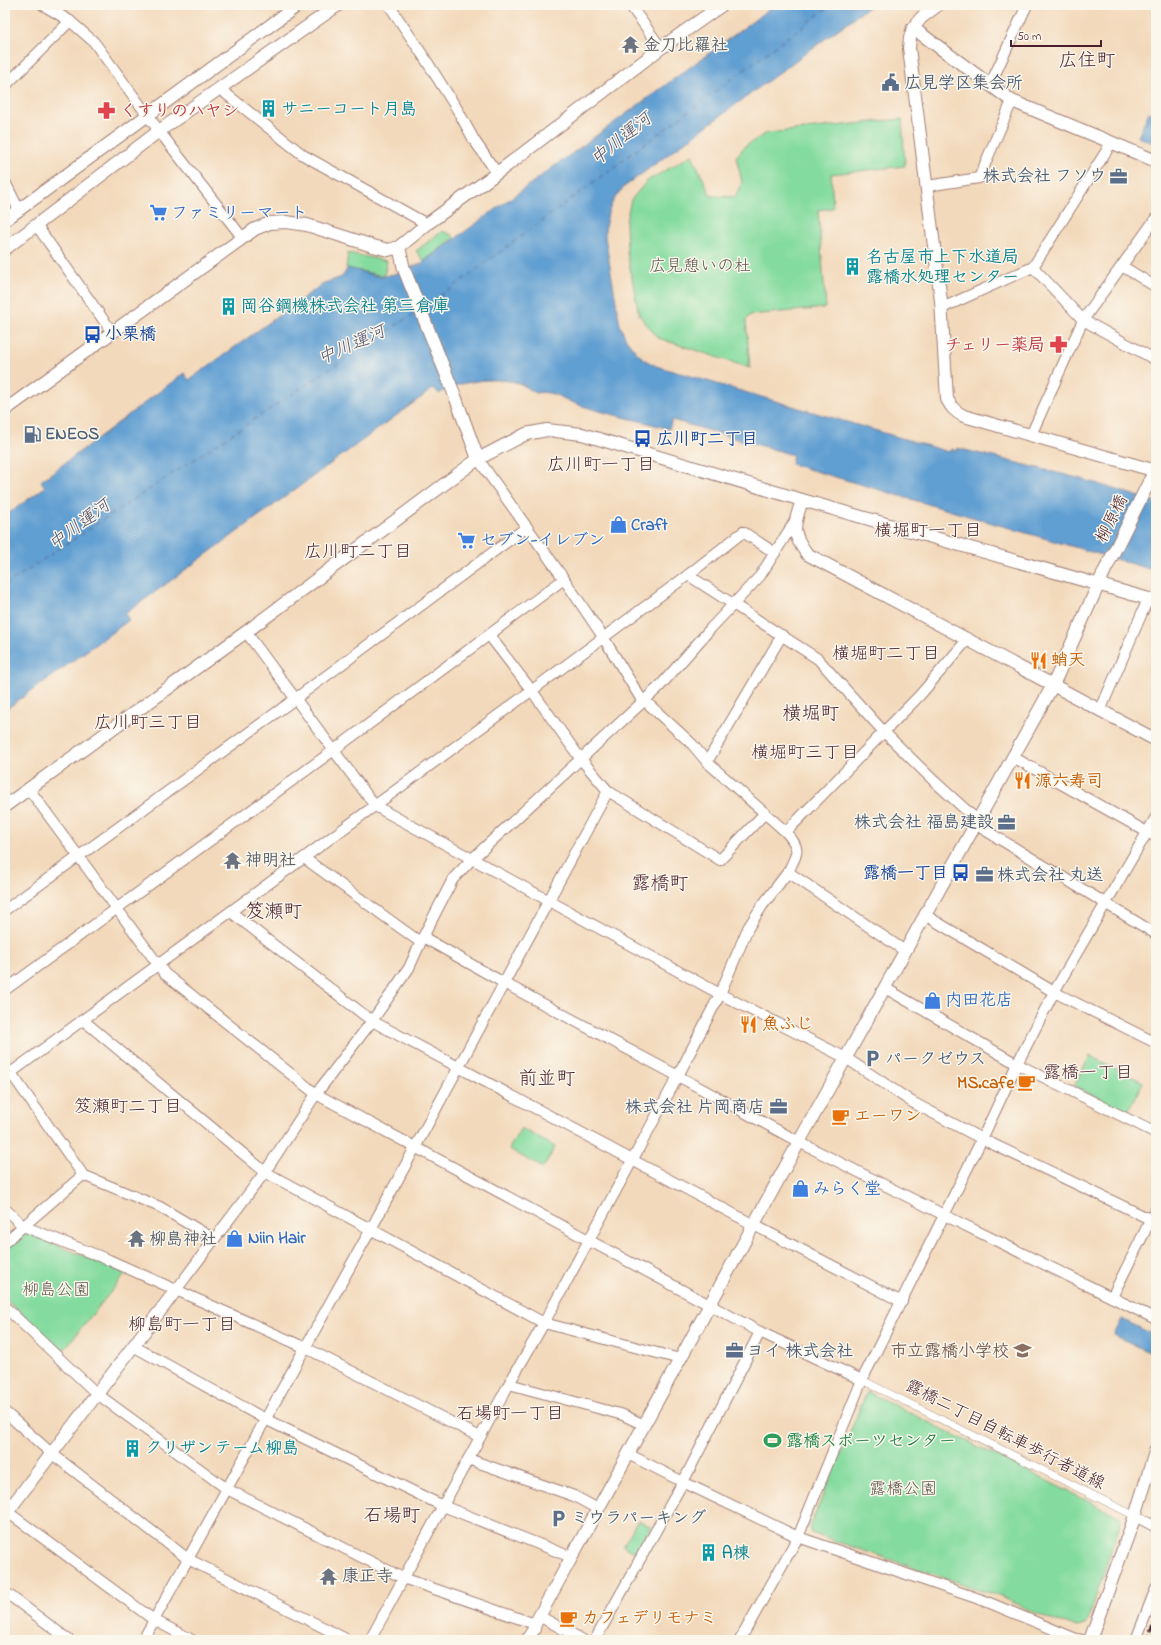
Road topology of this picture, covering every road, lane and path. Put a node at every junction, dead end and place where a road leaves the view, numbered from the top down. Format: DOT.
graph roads {
  1 [pos="43,5"];
  2 [pos="298,5"];
  3 [pos="338,5"];
  4 [pos="389,5"];
  5 [pos="630,5"];
  6 [pos="722,5"];
  7 [pos="938,5"];
  8 [pos="1027,5"];
  9 [pos="70,21"];
  10 [pos="913,28"];
  11 [pos="661,48"];
  12 [pos="990,85"];
  13 [pos="5,86"];
  14 [pos="220,89"];
  15 [pos="1012,101"];
  16 [pos="147,114"];
  17 [pos="160,131"];
  18 [pos="1112,142"];
  19 [pos="1156,161"];
  20 [pos="497,173"];
  21 [pos="5,182"];
  22 [pos="927,186"];
  23 [pos="19,210"];
  24 [pos="1156,218"];
  25 [pos="5,220"];
  26 [pos="427,224"];
  27 [pos="37,226"];
  28 [pos="242,237"];
  29 [pos="399,247"];
  30 [pos="5,249"];
  31 [pos="1122,266"];
  32 [pos="1033,267"];
  33 [pos="1156,287"];
  34 [pos="942,308"];
  35 [pos="1083,320"];
  36 [pos="112,332"];
  37 [pos="1156,360"];
  38 [pos="5,410"];
  39 [pos="1031,435"];
  40 [pos="478,459"];
  41 [pos="1156,470"];
  42 [pos="802,500"];
  43 [pos="795,521"];
  44 [pos="527,527"];
  45 [pos="775,553"];
  46 [pos="688,575"];
  47 [pos="564,579"];
  48 [pos="1099,584"];
  49 [pos="1152,600"];
  50 [pos="734,604"];
  51 [pos="246,632"];
  52 [pos="489,635"];
  53 [pos="782,635"];
  54 [pos="603,637"];
  55 [pos="967,640"];
  56 [pos="1053,685"];
  57 [pos="532,691"];
  58 [pos="295,699"];
  59 [pos="644,702"];
  60 [pos="1100,711"];
  61 [pos="884,731"];
  62 [pos="1156,740"];
  63 [pos="334,750"];
  64 [pos="1013,757"];
  65 [pos="580,758"];
  66 [pos="707,762"];
  67 [pos="29,789"];
  68 [pos="608,791"];
  69 [pos="5,806"];
  70 [pos="375,806"];
  71 [pos="765,813"];
  72 [pos="1156,818"];
  73 [pos="976,822"];
  74 [pos="786,832"];
  75 [pos="1152,835"];
  76 [pos="78,856"];
  77 [pos="304,858"];
  78 [pos="472,860"];
  79 [pos="788,872"];
  80 [pos="549,901"];
  81 [pos="1106,903"];
  82 [pos="117,909"];
  83 [pos="5,910"];
  84 [pos="231,912"];
  85 [pos="925,915"];
  86 [pos="1156,934"];
  87 [pos="421,939"];
  88 [pos="905,951"];
  89 [pos="158,965"];
  90 [pos="504,983"];
  91 [pos="885,988"];
  92 [pos="5,990"];
  93 [pos="1054,992"];
  94 [pos="720,994"];
  95 [pos="83,1020"];
  96 [pos="372,1021"];
  97 [pos="1156,1043"];
  98 [pos="846,1058"];
  99 [pos="1017,1064"];
  100 [pos="459,1067"];
  101 [pos="8,1075"];
  102 [pos="678,1076"];
  103 [pos="316,1094"];
  104 [pos="1156,1133"];
  105 [pos="982,1139"];
  106 [pos="799,1142"];
  107 [pos="416,1147"];
  108 [pos="632,1160"];
  109 [pos="265,1172"];
  110 [pos="84,1175"];
  111 [pos="5,1209"];
  112 [pos="1156,1209"];
  113 [pos="944,1216"];
  114 [pos="1153,1221"];
  115 [pos="754,1225"];
  116 [pos="23,1226"];
  117 [pos="371,1229"];
  118 [pos="214,1239"];
  119 [pos="590,1240"];
  120 [pos="5,1242"];
  121 [pos="176,1290"];
  122 [pos="1112,1297"];
  123 [pos="902,1302"];
  124 [pos="710,1305"];
  125 [pos="5,1307"];
  126 [pos="1156,1319"];
  127 [pos="544,1323"];
  128 [pos="760,1332"];
  129 [pos="133,1346"];
  130 [pos="306,1348"];
  131 [pos="680,1359"];
  132 [pos="862,1380"];
  133 [pos="509,1384"];
  134 [pos="96,1393"];
  135 [pos="5,1412"];
  136 [pos="265,1420"];
  137 [pos="644,1425"];
  138 [pos="480,1437"];
  139 [pos="1156,1449"];
  140 [pos="51,1453"];
  141 [pos="628,1454"];
  142 [pos="468,1459"];
  143 [pos="683,1482"];
  144 [pos="227,1489"];
  145 [pos="443,1506"];
  146 [pos="598,1509"];
  147 [pos="6,1512"];
  148 [pos="1135,1516"];
  149 [pos="1156,1527"];
  150 [pos="798,1537"];
  151 [pos="571,1557"];
  152 [pos="188,1559"];
  153 [pos="404,1578"];
  154 [pos="1156,1588"];
  155 [pos="5,1592"];
  156 [pos="154,1620"];
  157 [pos="537,1620"];
  158 [pos="68,1640"];
  159 [pos="143,1640"];
  160 [pos="192,1640"];
  161 [pos="348,1640"];
  162 [pos="371,1640"];
  163 [pos="527,1640"];
  164 [pos="583,1640"];
  165 [pos="595,1640"];
  166 [pos="740,1640"];
  167 [pos="1082,1640"];
  168 [pos="1090,1640"];
  169 [pos="1136,1640"];
  1 -- 9 [label="street"];
  2 -- 16 [label="street"];
  3 -- 14 [label="street"];
  4 -- 20 [label="street"];
  5 -- 11 [label="street"];
  6 -- 11 [label="street"];
  7 -- 10 [label="street"];
  8 -- 12 [label="street"];
  9 -- 13 [label="street"];
  9 -- 16 [label="street"];
  10 -- 12 [label="street"];
  10 -- 22 [label="street"];
  11 -- 20 [label="street"];
  12 -- 15 [label="street"];
  14 -- 17 [label="street"];
  14 -- 26 [label="street"];
  15 -- 18 [label="street"];
  15 -- 22 [label="street"];
  16 -- 17 [label="street"];
  16 -- 23 [label="street"];
  17 -- 27 [label="street"];
  17 -- 28 [label="street"];
  18 -- 19 [label="street"];
  18 -- 32 [label="street"];
  20 -- 26 [label="street"];
  21 -- 23 [label="street"];
  22 -- 34 [label="street"];
  23 -- 25 [label="street"];
  24 -- 31 [label="street"];
  26 -- 29 [label="street"];
  27 -- 30 [label="street"];
  27 -- 36 [label="street"];
  28 -- 29 [label="street"];
  28 -- 36 [label="street"];
  29 -- 40 [label="street"];
  31 -- 33 [label="street"];
  31 -- 35 [label="street"];
  32 -- 34 [label="street"];
  32 -- 35 [label="street"];
  34 -- 39 [label="street"];
  35 -- 37 [label="street"];
  35 -- 39 [label="street"];
  36 -- 38 [label="street"];
  39 -- 41 [label="street"];
  40 -- 42 [label="street"];
  40 -- 44 [label="street"];
  40 -- 51 [label="street"];
  41 -- 48 [label="street, 柳原橋"];
  42 -- 43 [label="street"];
  42 -- 48 [label="street"];
  43 -- 45 [label="street"];
  43 -- 55 [label="street"];
  44 -- 47 [label="street"];
  44 -- 58 [label="street"];
  45 -- 46 [label="street"];
  45 -- 50 [label="street"];
  46 -- 50 [label="street"];
  46 -- 54 [label="street"];
  47 -- 52 [label="street"];
  47 -- 54 [label="street"];
  48 -- 49 [label="street"];
  48 -- 56 [label="street, 柳原橋"];
  49 -- 60 [label="street"];
  50 -- 53 [label="street"];
  50 -- 59 [label="street"];
  51 -- 58 [label="street"];
  51 -- 67 [label="street"];
  52 -- 57 [label="street"];
  52 -- 63 [label="street"];
  53 -- 61 [label="street"];
  53 -- 66 [label="street"];
  54 -- 57 [label="street"];
  54 -- 59 [label="street"];
  55 -- 56 [label="street"];
  55 -- 61 [label="street"];
  56 -- 60 [label="street"];
  56 -- 64 [label="street, 柳原橋"];
  57 -- 65 [label="street"];
  57 -- 70 [label="street"];
  58 -- 63 [label="street"];
  58 -- 76 [label="street"];
  59 -- 65 [label="street"];
  59 -- 66 [label="street"];
  60 -- 62 [label="street"];
  61 -- 73 [label="street"];
  61 -- 74 [label="street"];
  63 -- 70 [label="street"];
  63 -- 82 [label="street"];
  64 -- 73 [label="street, 柳原橋"];
  64 -- 75 [label="street"];
  65 -- 68 [label="street"];
  65 -- 78 [label="street"];
  66 -- 71 [label="street"];
  67 -- 69 [label="street"];
  67 -- 76 [label="street"];
  68 -- 71 [label="street"];
  68 -- 80 [label="street"];
  70 -- 77 [label="street"];
  70 -- 78 [label="street"];
  71 -- 74 [label="street"];
  72 -- 75 [label="street"];
  73 -- 81 [label="street"];
  73 -- 85 [label="street, 柳原橋"];
  74 -- 79 [label="street"];
  75 -- 81 [label="street"];
  76 -- 82 [label="street"];
  76 -- 83 [label="street"];
  77 -- 84 [label="street"];
  77 -- 87 [label="street"];
  78 -- 80 [label="street"];
  78 -- 87 [label="street"];
  79 -- 88 [label="street"];
  79 -- 94 [label="street"];
  80 -- 90 [label="street"];
  80 -- 94 [label="street"];
  81 -- 86 [label="street"];
  81 -- 93 [label="street"];
  82 -- 89 [label="street"];
  82 -- 92 [label="street"];
  84 -- 89 [label="street"];
  84 -- 96 [label="street"];
  85 -- 88 [label="street, 柳原橋"];
  85 -- 93 [label="street"];
  87 -- 90 [label="street"];
  87 -- 96 [label="street"];
  88 -- 91 [label="street, 柳原橋"];
  89 -- 95 [label="street"];
  89 -- 103 [label="street"];
  90 -- 100 [label="street"];
  90 -- 102 [label="street"];
  91 -- 98 [label="street, 柳原橋"];
  91 -- 99 [label="street"];
  93 -- 97 [label="street"];
  93 -- 99 [label="street"];
  94 -- 98 [label="street"];
  94 -- 102 [label="street"];
  95 -- 101 [label="street"];
  95 -- 109 [label="street"];
  96 -- 100 [label="street"];
  96 -- 103 [label="street"];
  98 -- 105 [label="street"];
  98 -- 106 [label="street, 柳原橋"];
  99 -- 104 [label="street"];
  99 -- 105 [label="street"];
  100 -- 107 [label="street"];
  100 -- 108 [label="street"];
  101 -- 110 [label="street"];
  102 -- 106 [label="street"];
  102 -- 108 [label="street"];
  103 -- 107 [label="street"];
  103 -- 109 [label="street"];
  105 -- 113 [label="street"];
  105 -- 114 [label="street"];
  106 -- 113 [label="street"];
  106 -- 115 [label="street, 柳原橋"];
  107 -- 117 [label="street"];
  107 -- 119 [label="street"];
  108 -- 115 [label="street"];
  108 -- 119 [label="street"];
  109 -- 117 [label="street"];
  109 -- 118 [label="street"];
  110 -- 116 [label="street"];
  110 -- 118 [label="street"];
  111 -- 116 [label="street"];
  112 -- 114 [label="street"];
  113 -- 122 [label="street"];
  113 -- 123 [label="street"];
  114 -- 122 [label="street"];
  115 -- 123 [label="street"];
  115 -- 124 [label="street, 柳原橋"];
  116 -- 120 [label="street"];
  116 -- 121 [label="street"];
  117 -- 127 [label="street"];
  117 -- 130 [label="street"];
  118 -- 121 [label="street"];
  119 -- 124 [label="street"];
  119 -- 127 [label="street"];
  121 -- 129 [label="street"];
  121 -- 130 [label="street"];
  122 -- 126 [label="street"];
  123 -- 132 [label="street"];
  124 -- 128 [label="street"];
  124 -- 131 [label="street, 柳原橋"];
  125 -- 134 [label="street"];
  127 -- 131 [label="street"];
  127 -- 133 [label="street"];
  128 -- 132 [label="street"];
  128 -- 143 [label="street"];
  129 -- 134 [label="street"];
  129 -- 136 [label="street"];
  130 -- 136 [label="street"];
  130 -- 138 [label="street"];
  131 -- 137 [label="street, 柳原橋"];
  132 -- 148 [label="street, 露橋二丁目自転車歩行者道線"];
  132 -- 150 [label="street"];
  133 -- 137 [label="street"];
  133 -- 138 [label="street"];
  134 -- 140 [label="street"];
  134 -- 144 [label="street"];
  135 -- 140 [label="street"];
  136 -- 144 [label="street"];
  136 -- 145 [label="street"];
  137 -- 141 [label="street, 柳原橋"];
  138 -- 142 [label="street"];
  139 -- 148 [label="street"];
  140 -- 147 [label="street"];
  140 -- 152 [label="street"];
  141 -- 143 [label="street"];
  141 -- 146 [label="street, 柳原橋"];
  142 -- 145 [label="street"];
  142 -- 146 [label="street"];
  143 -- 150 [label="street"];
  143 -- 165 [label="street"];
  144 -- 152 [label="street"];
  144 -- 153 [label="street"];
  145 -- 151 [label="street"];
  145 -- 153 [label="street"];
  146 -- 151 [label="street, 柳原橋"];
  147 -- 156 [label="street"];
  148 -- 149 [label="street"];
  148 -- 168 [label="street"];
  150 -- 166 [label="street"];
  150 -- 167 [label="street"];
  151 -- 157 [label="street, 柳原橋"];
  152 -- 156 [label="street"];
  152 -- 161 [label="street"];
  153 -- 157 [label="street"];
  153 -- 162 [label="street"];
  154 -- 169 [label="street"];
  155 -- 158 [label="street"];
  156 -- 159 [label="street"];
  156 -- 160 [label="street"];
  157 -- 163 [label="street, 柳原橋"];
  157 -- 164 [label="street"];
}
